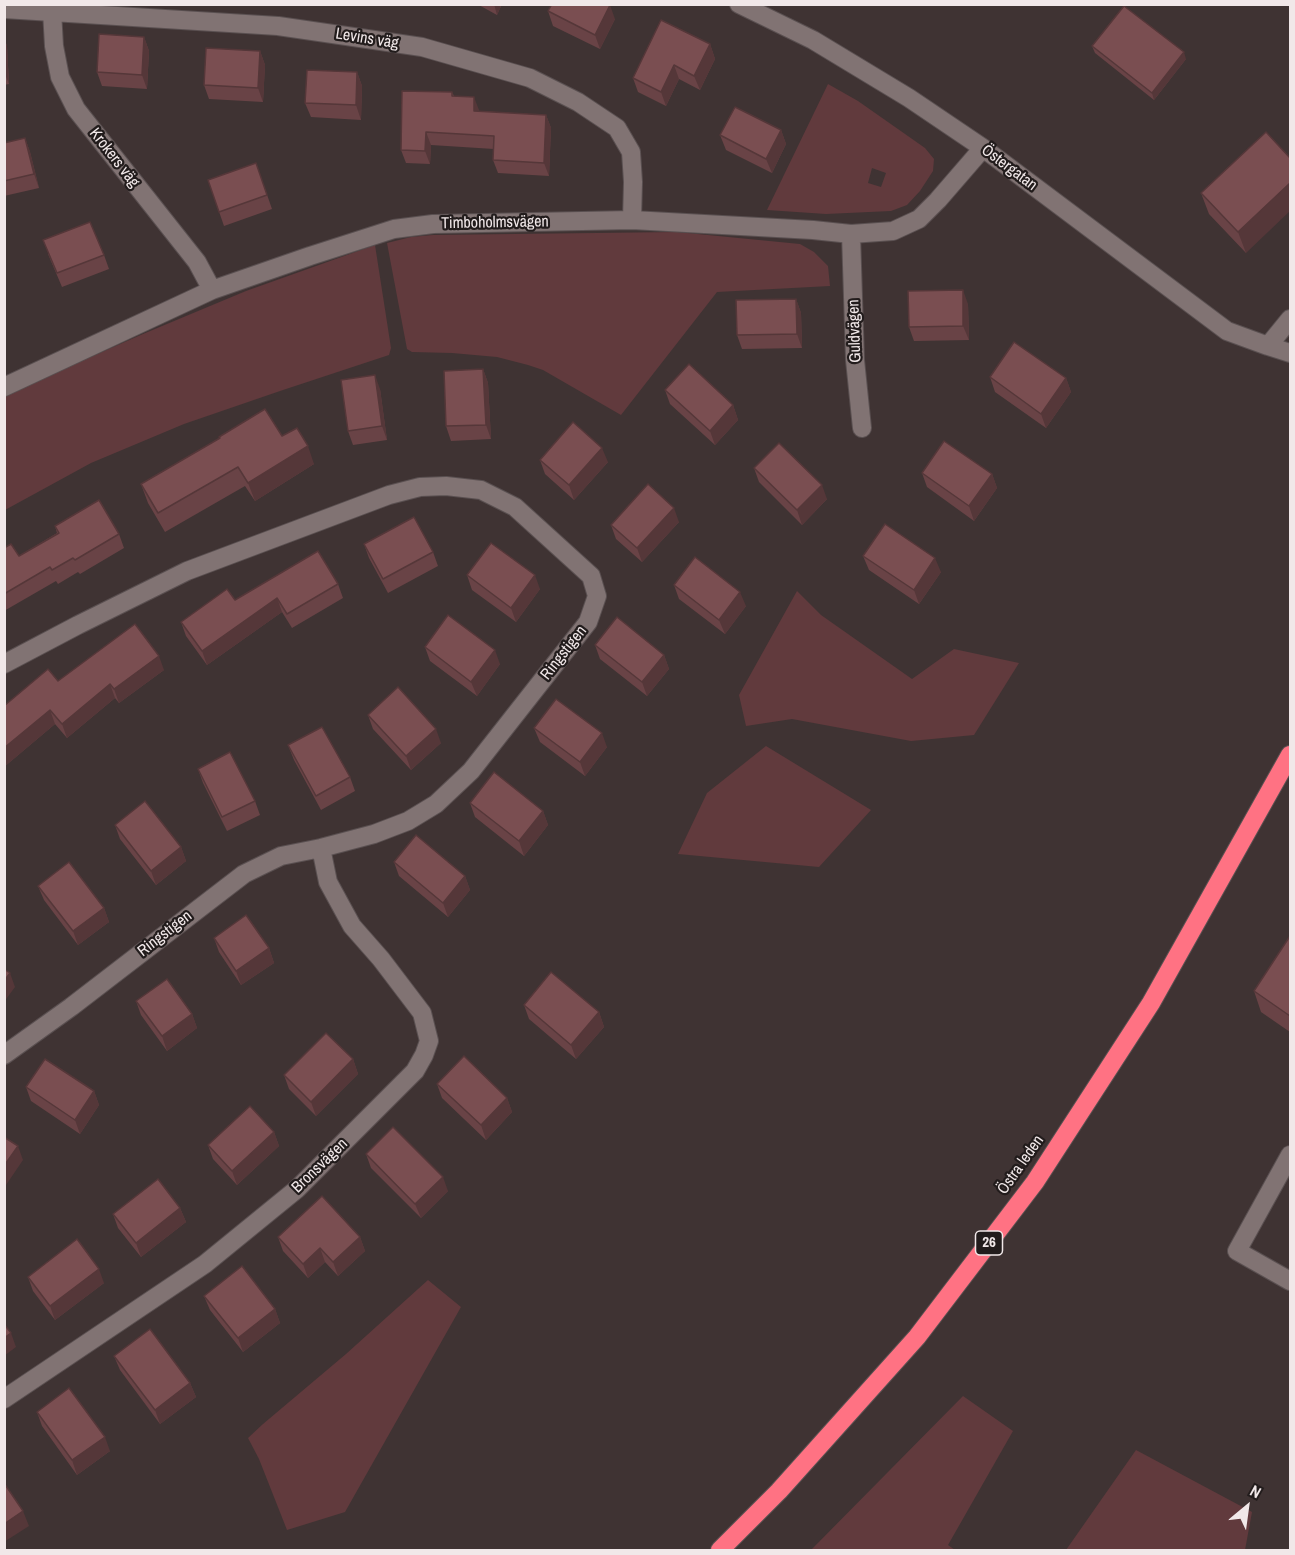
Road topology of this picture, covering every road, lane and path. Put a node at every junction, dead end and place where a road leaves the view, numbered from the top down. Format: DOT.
graph roads {
  1 [pos="739,4"];
  2 [pos="4,9"];
  3 [pos="52,11"];
  4 [pos="983,148"];
  5 [pos="632,220"];
  6 [pos="851,234"];
  7 [pos="212,290"];
  8 [pos="1290,319"];
  9 [pos="1268,346"];
  10 [pos="1290,353"];
  11 [pos="4,387"];
  12 [pos="862,428"];
  13 [pos="4,664"];
  14 [pos="1290,755"];
  15 [pos="321,848"];
  16 [pos="4,1055"];
  17 [pos="1290,1155"];
  18 [pos="1290,1281"];
  19 [pos="4,1399"];
  20 [pos="720,1551"];
  1 -- 4 [label="street, Östergatan"];
  2 -- 3 [label="street, Levins väg"];
  3 -- 5 [label="street, Levins väg"];
  3 -- 7 [label="street, Krokers väg"];
  4 -- 6 [label="street, Timboholmsvägen"];
  4 -- 9 [label="street, Östergatan"];
  5 -- 6 [label="street, Timboholmsvägen"];
  5 -- 7 [label="street, Timboholmsvägen"];
  6 -- 12 [label="street, Guldvägen"];
  7 -- 11 [label="street, Timboholmsvägen"];
  8 -- 9 [label="street"];
  9 -- 10 [label="street, Östergatan"];
  13 -- 15 [label="street, Ringstigen"];
  14 -- 20 [label="highway, Östra leden / 26"];
  15 -- 16 [label="street, Ringstigen"];
  15 -- 19 [label="street, Bronsvägen"];
  17 -- 18 [label="street"];
}
